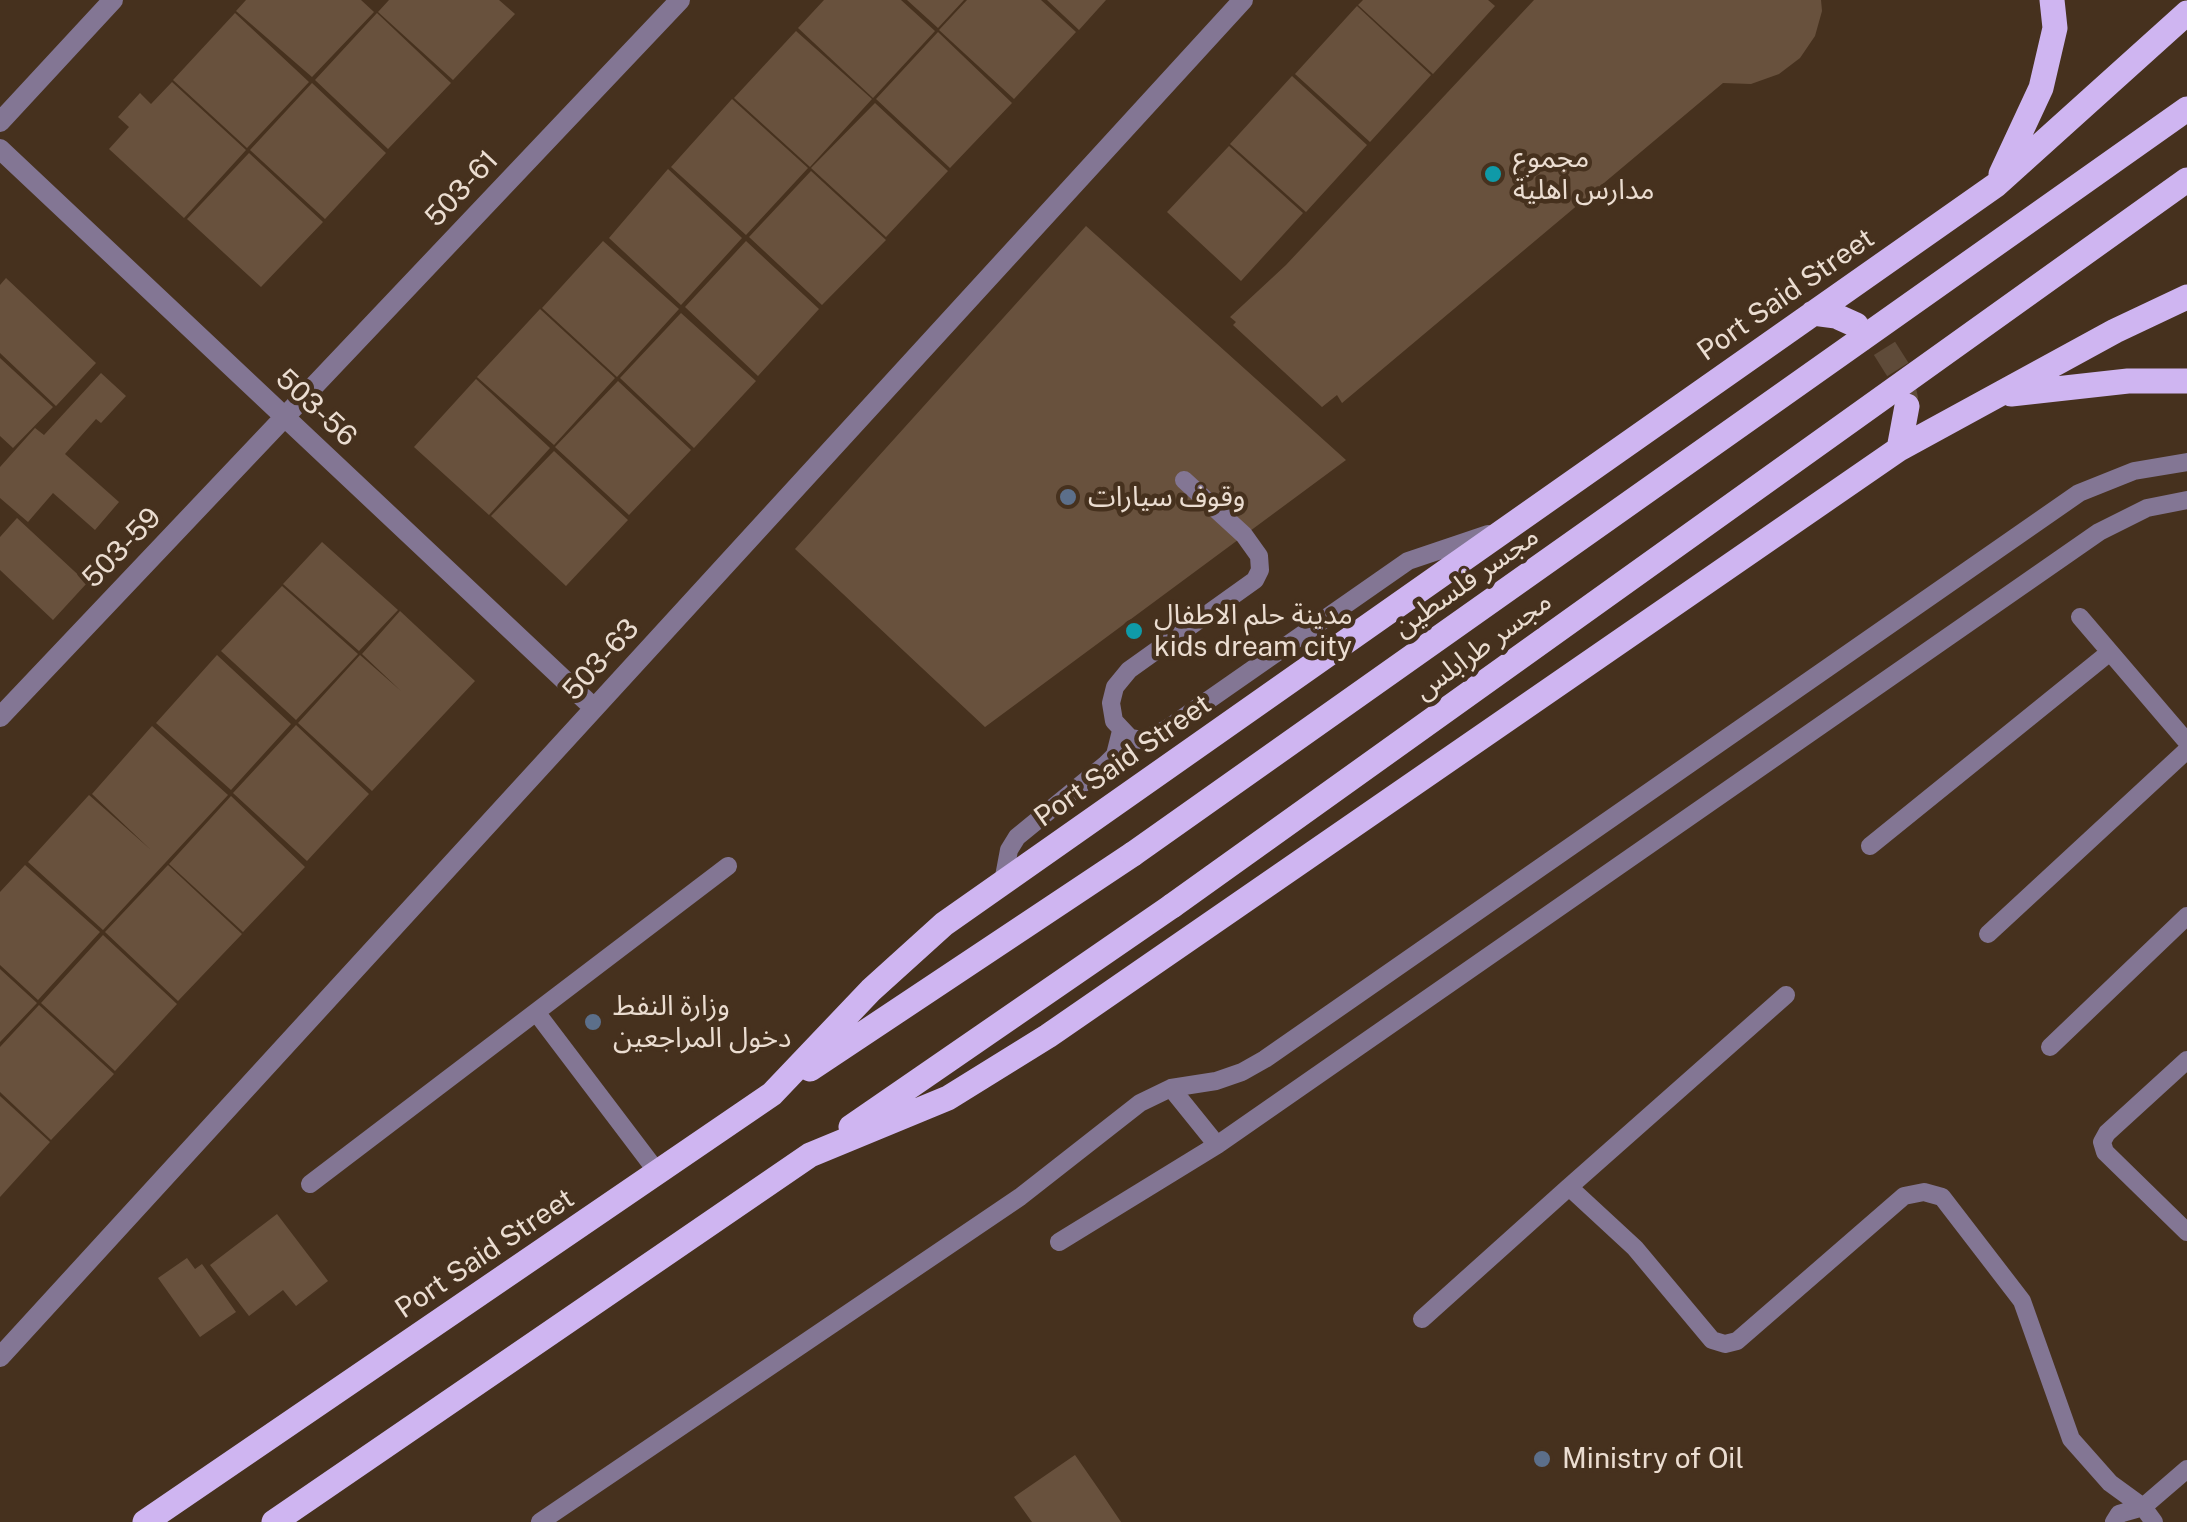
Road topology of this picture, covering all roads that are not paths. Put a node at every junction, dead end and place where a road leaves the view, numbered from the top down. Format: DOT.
graph roads {
  1 [pos="113,0"];
  2 [pos="680,0"];
  3 [pos="1243,0"];
  4 [pos="2052,0"];
  5 [pos="2187,14"];
  6 [pos="2187,108"];
  7 [pos="0,122"];
  8 [pos="0,149"];
  9 [pos="2187,180"];
  10 [pos="1996,184"];
  11 [pos="2187,297"];
  12 [pos="1813,313"];
  13 [pos="1856,325"];
  14 [pos="2187,381"];
  15 [pos="1996,396"];
  16 [pos="1907,406"];
  17 [pos="285,417"];
  18 [pos="1900,449"];
  19 [pos="2187,462"];
  20 [pos="1184,480"];
  21 [pos="2187,500"];
  22 [pos="1512,525"];
  23 [pos="2080,618"];
  24 [pos="2110,652"];
  25 [pos="594,708"];
  26 [pos="0,717"];
  27 [pos="1121,731"];
  28 [pos="2187,742"];
  29 [pos="2187,750"];
  30 [pos="1870,846"];
  31 [pos="728,866"];
  32 [pos="1003,882"];
  33 [pos="2187,916"];
  34 [pos="1988,934"];
  35 [pos="1786,995"];
  36 [pos="536,1012"];
  37 [pos="2050,1047"];
  38 [pos="2187,1060"];
  39 [pos="1171,1088"];
  40 [pos="772,1094"];
  41 [pos="1217,1145"];
  42 [pos="810,1155"];
  43 [pos="658,1173"];
  44 [pos="310,1184"];
  45 [pos="1568,1187"];
  46 [pos="2187,1232"];
  47 [pos="1059,1242"];
  48 [pos="1422,1318"];
  49 [pos="0,1357"];
  50 [pos="2187,1469"];
  51 [pos="2149,1515"];
  52 [pos="145,1522"];
  53 [pos="274,1522"];
  54 [pos="540,1522"];
  55 [pos="2114,1522"];
  1 -- 7 [label="street"];
  2 -- 17 [label="street, 503-61"];
  3 -- 25 [label="street, 503-63"];
  4 -- 10 [label="main road"];
  5 -- 10 [label="main road, Port Said Street"];
  6 -- 40 [label="main road, مجسر فلسطين, bridge"];
  8 -- 17 [label="street, 503-56"];
  9 -- 42 [label="main road, مجسر طرابلس, bridge"];
  10 -- 12 [label="main road, Port Said Street"];
  11 -- 15 [label="main road"];
  12 -- 13 [label="main road"];
  12 -- 22 [label="main road, Port Said Street"];
  14 -- 15 [label="main road"];
  15 -- 18 [label="main road"];
  16 -- 18 [label="main road"];
  17 -- 25 [label="street, 503-56"];
  17 -- 26 [label="street, 503-59"];
  18 -- 42 [label="main road"];
  19 -- 39 [label="lane"];
  20 -- 27 [label="lane"];
  21 -- 41 [label="lane"];
  22 -- 27 [label="lane"];
  22 -- 32 [label="main road, Port Said Street"];
  23 -- 24 [label="lane"];
  24 -- 28 [label="lane"];
  24 -- 30 [label="lane"];
  25 -- 49 [label="street, 503-63"];
  27 -- 32 [label="lane"];
  29 -- 34 [label="lane"];
  31 -- 36 [label="lane"];
  32 -- 40 [label="main road, Port Said Street"];
  33 -- 37 [label="lane"];
  35 -- 45 [label="lane"];
  36 -- 43 [label="lane"];
  36 -- 44 [label="lane"];
  38 -- 46 [label="lane"];
  39 -- 41 [label="lane"];
  39 -- 54 [label="lane"];
  40 -- 43 [label="main road, Port Said Street"];
  41 -- 47 [label="lane"];
  42 -- 53 [label="main road"];
  43 -- 52 [label="main road, Port Said Street"];
  45 -- 48 [label="lane"];
  45 -- 51 [label="lane"];
  50 -- 51 [label="lane"];
  51 -- 55 [label="lane"];
}
